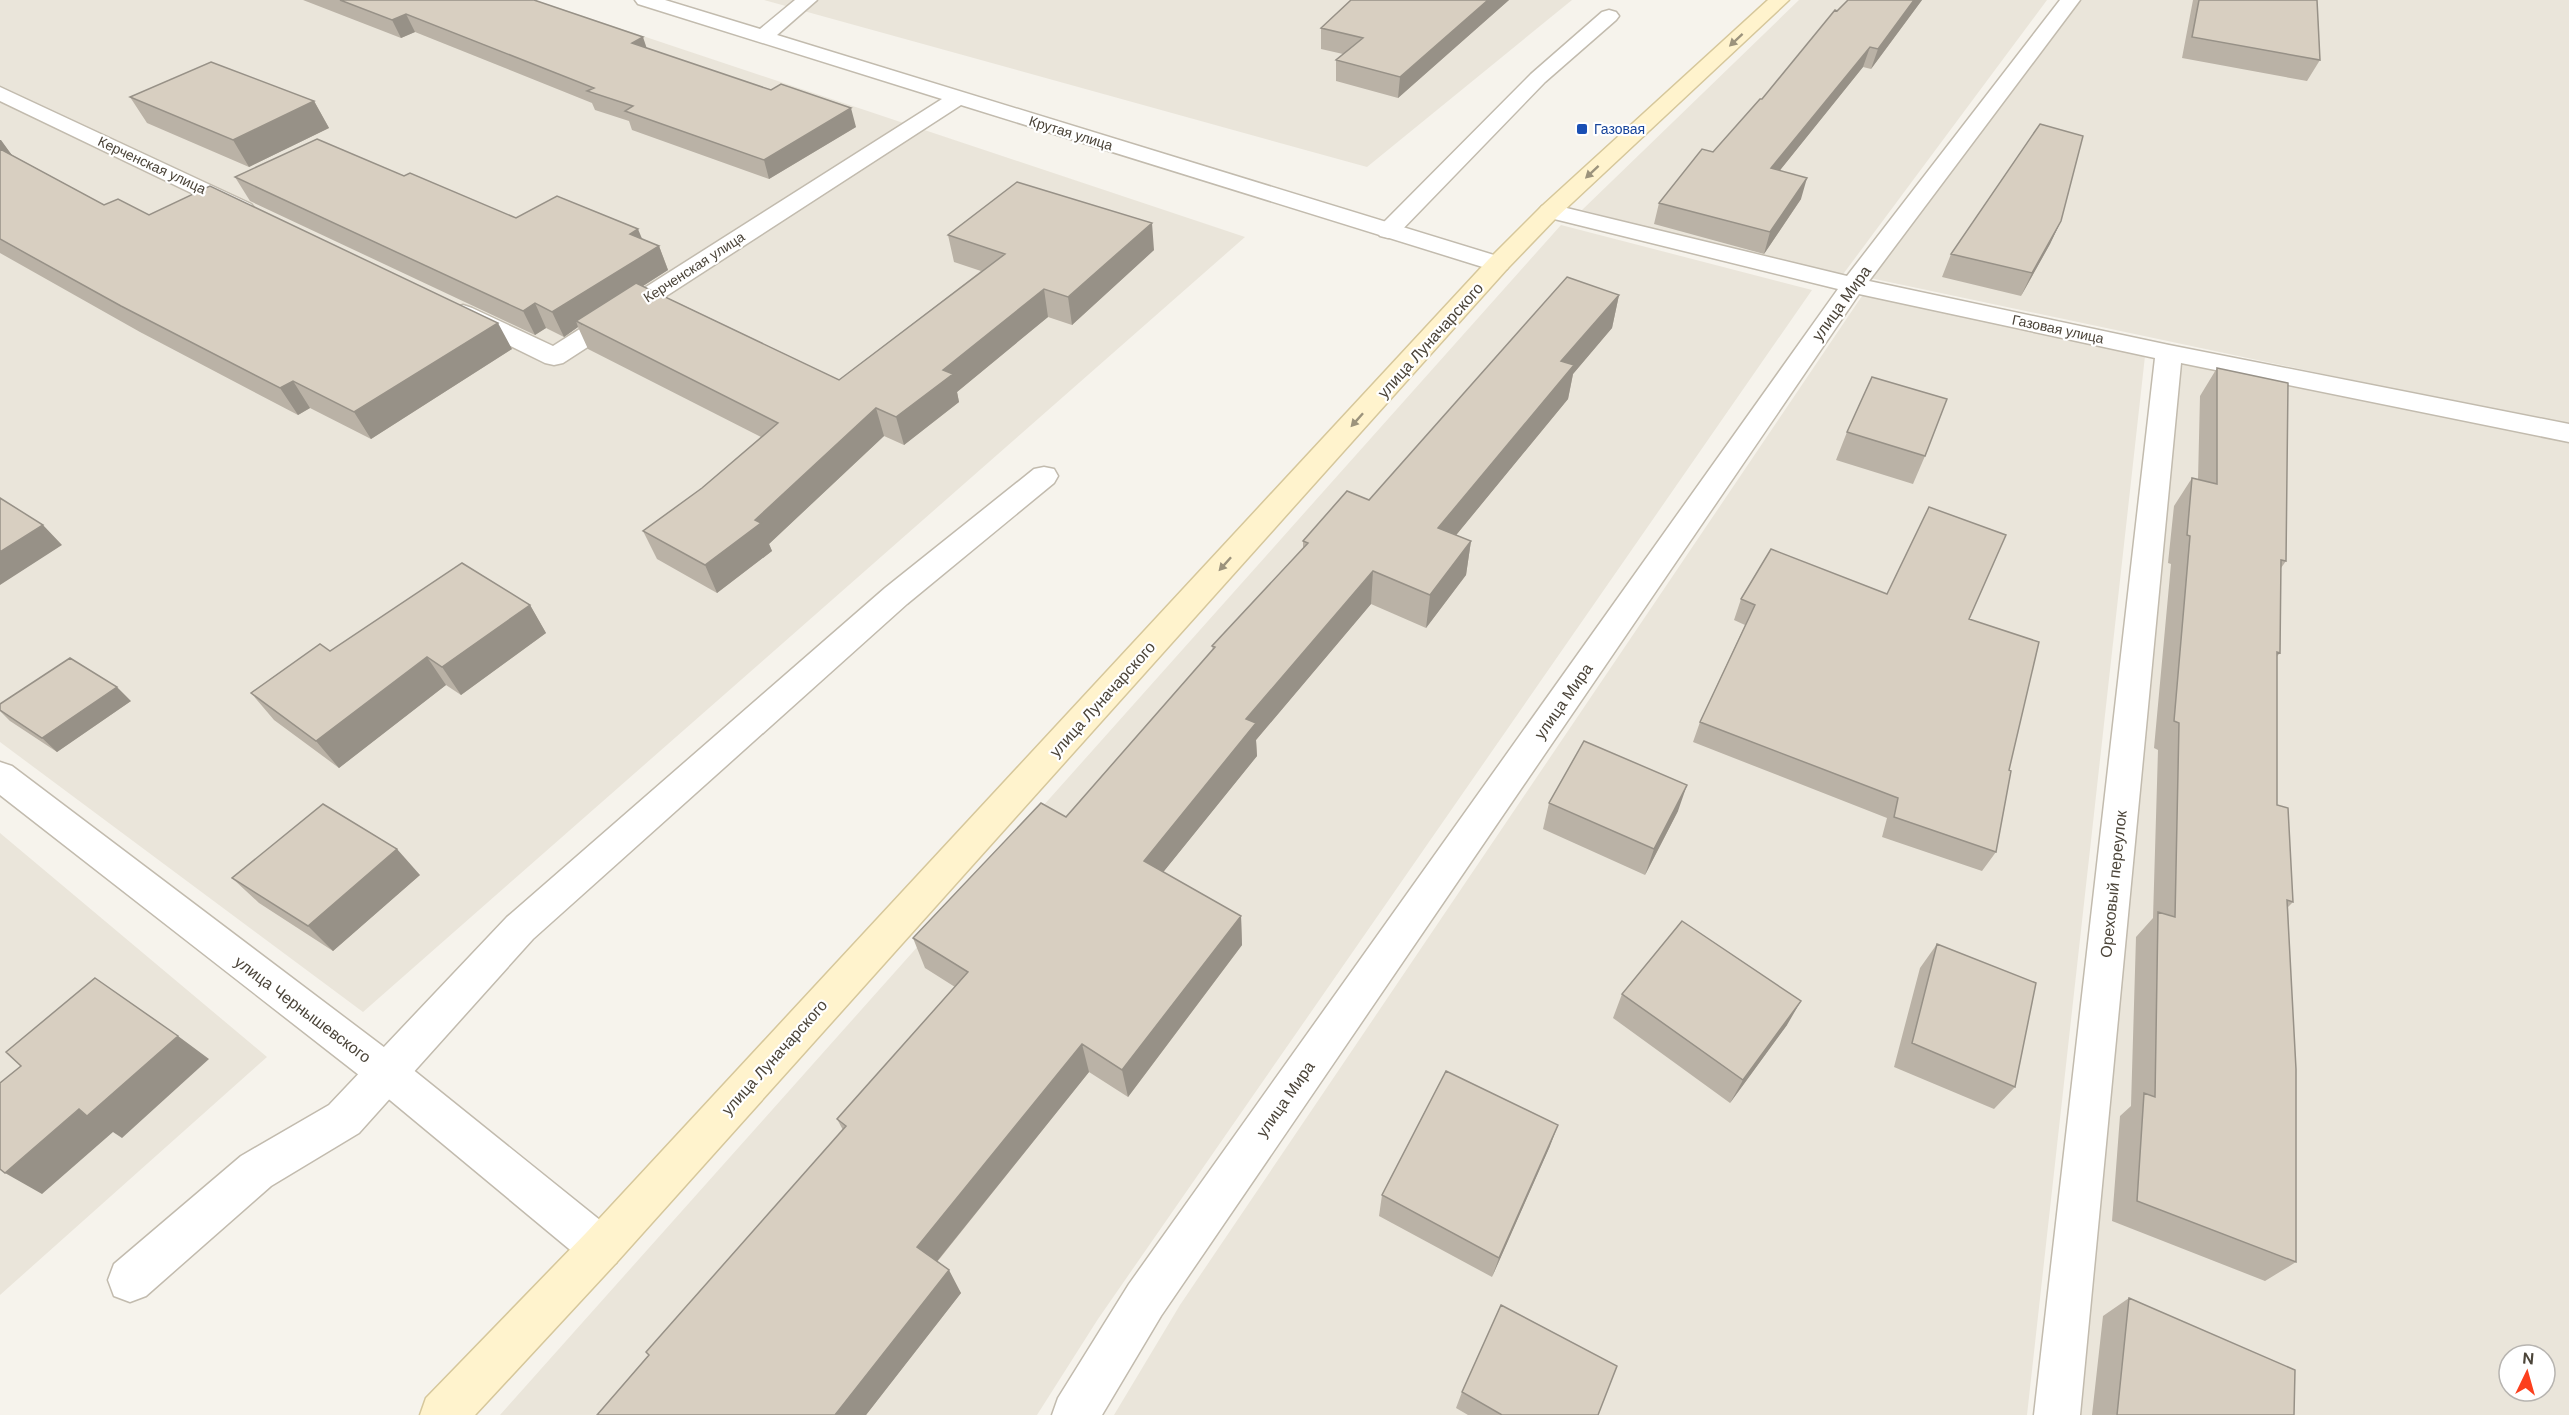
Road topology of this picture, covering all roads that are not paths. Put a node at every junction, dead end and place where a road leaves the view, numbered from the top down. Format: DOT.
graph roads {
  1 [pos="645,0"];
  2 [pos="807,0"];
  3 [pos="1779,0"];
  4 [pos="2070,0"];
  5 [pos="1609,16"];
  6 [pos="762,37"];
  7 [pos="0,93"];
  8 [pos="957,98"];
  9 [pos="1550,211"];
  10 [pos="267,220"];
  11 [pos="1388,231"];
  12 [pos="1498,264"];
  13 [pos="1853,285"];
  14 [pos="448,306"];
  15 [pos="2169,353"];
  16 [pos="2569,433"];
  17 [pos="1044,476"];
  18 [pos="0,776"];
  19 [pos="387,1073"];
  20 [pos="601,1248"];
  21 [pos="130,1280"];
  22 [pos="443,1415"];
  23 [pos="1075,1415"];
  24 [pos="2057,1415"];
  1 -- 6 [label="street, Крутая улица"];
  2 -- 6 [label="street"];
  3 -- 9 [label="main road, улица Луначарского, one-way"];
  4 -- 13 [label="street, улица Мира"];
  5 -- 11 [label="street"];
  6 -- 8 [label="street, Крутая улица"];
  7 -- 10 [label="street, Керченская улица"];
  8 -- 11 [label="street, Крутая улица"];
  8 -- 14 [label="street, Керченская улица"];
  9 -- 12 [label="main road, улица Луначарского"];
  9 -- 13 [label="street, Газовая улица"];
  11 -- 12 [label="street, Крутая улица"];
  12 -- 20 [label="main road, улица Луначарского, one-way"];
  13 -- 15 [label="street, Газовая улица"];
  13 -- 23 [label="street, улица Мира"];
  15 -- 16 [label="street, Газовая улица"];
  15 -- 24 [label="street, Ореховый переулок"];
  17 -- 19 [label="street"];
  18 -- 19 [label="street, улица Чернышевского"];
  19 -- 20 [label="street, улица Чернышевского"];
  19 -- 21 [label="street"];
  20 -- 22 [label="main road, улица Луначарского"];
}
